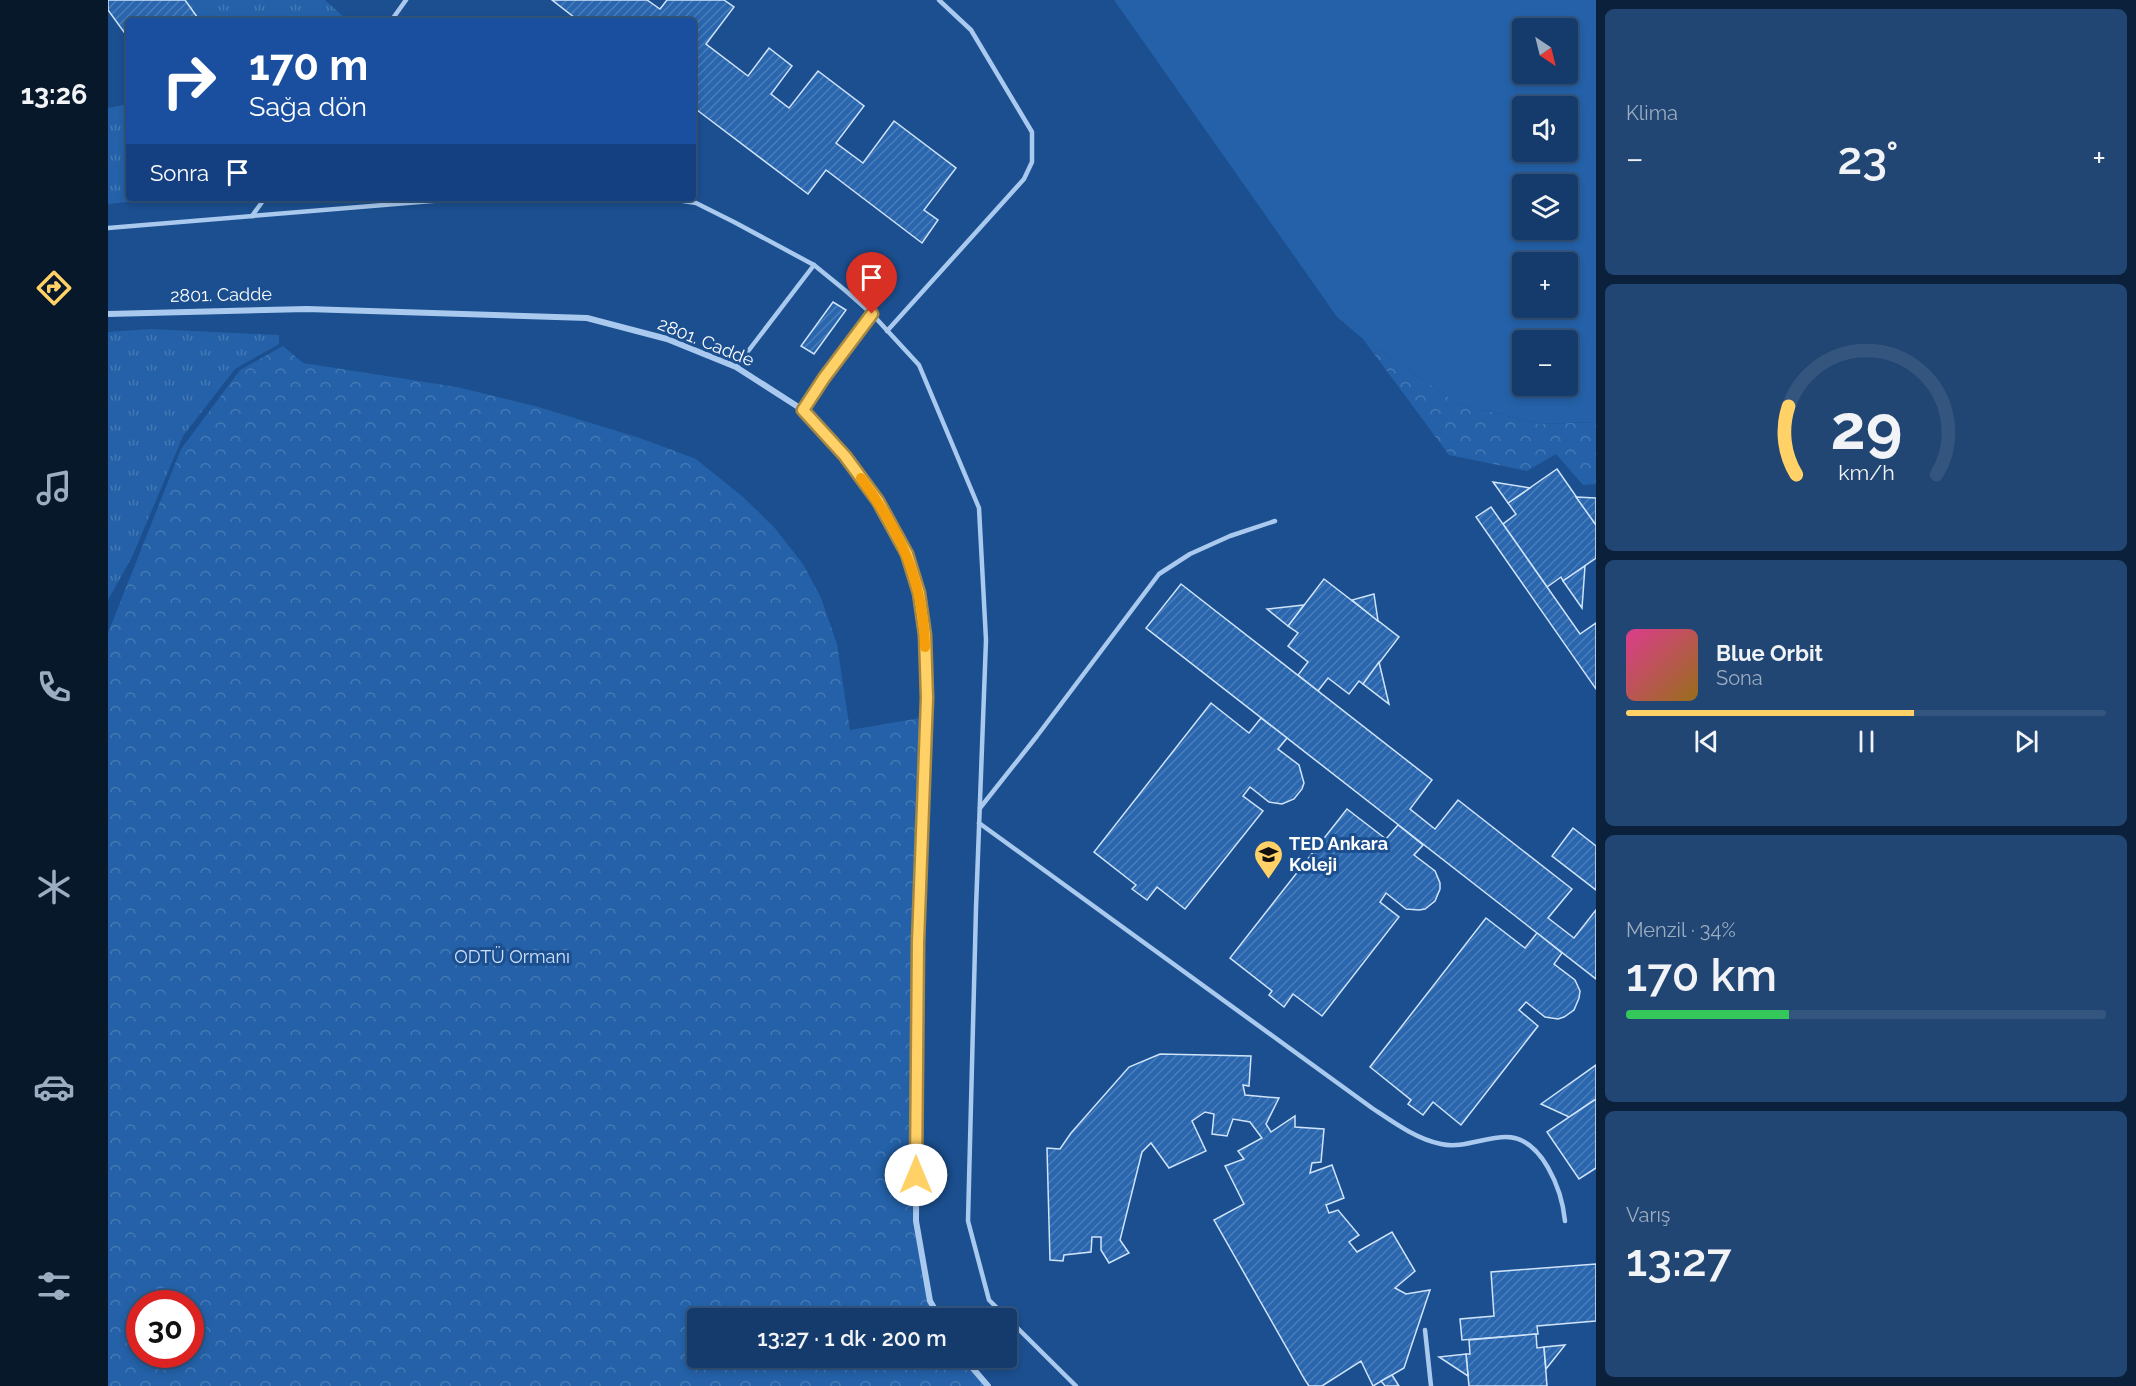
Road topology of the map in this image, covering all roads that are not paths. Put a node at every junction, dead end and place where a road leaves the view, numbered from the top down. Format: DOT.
graph roads {
  1 [pos="406,0"];
  2 [pos="939,0"];
  3 [pos="393,18"];
  4 [pos="263,201"];
  5 [pos="432,201"];
  6 [pos="683,201"];
  7 [pos="252,216"];
  8 [pos="108,228"];
  9 [pos="814,265"];
  10 [pos="108,314"];
  11 [pos="872,314"];
  12 [pos="887,331"];
  13 [pos="736,367"];
  14 [pos="803,410"];
  15 [pos="1275,521"];
  16 [pos="980,808"];
  17 [pos="979,824"];
  18 [pos="1565,1221"];
  19 [pos="934,1308"];
  20 [pos="1425,1330"];
  21 [pos="973,1368"];
  22 [pos="988,1386"];
  23 [pos="1076,1386"];
  24 [pos="1431,1386"];
  1 -- 3 [label="lane"];
  2 -- 12 [label="lane"];
  4 -- 7 [label="lane"];
  5 -- 7 [label="lane"];
  6 -- 9 [label="lane"];
  7 -- 8 [label="lane"];
  9 -- 11 [label="lane"];
  9 -- 13 [label="lane"];
  10 -- 13 [label="street, 2801. Cadde"];
  11 -- 12 [label="lane"];
  11 -- 14 [label="lane"];
  12 -- 16 [label="lane"];
  13 -- 14 [label="street, 2801. Cadde"];
  14 -- 19 [label="street, 2801. Cadde"];
  15 -- 16 [label="lane"];
  16 -- 17 [label="lane"];
  17 -- 18 [label="lane"];
  17 -- 23 [label="lane"];
  20 -- 24 [label="lane"];
  21 -- 22 [label="street"];
}
